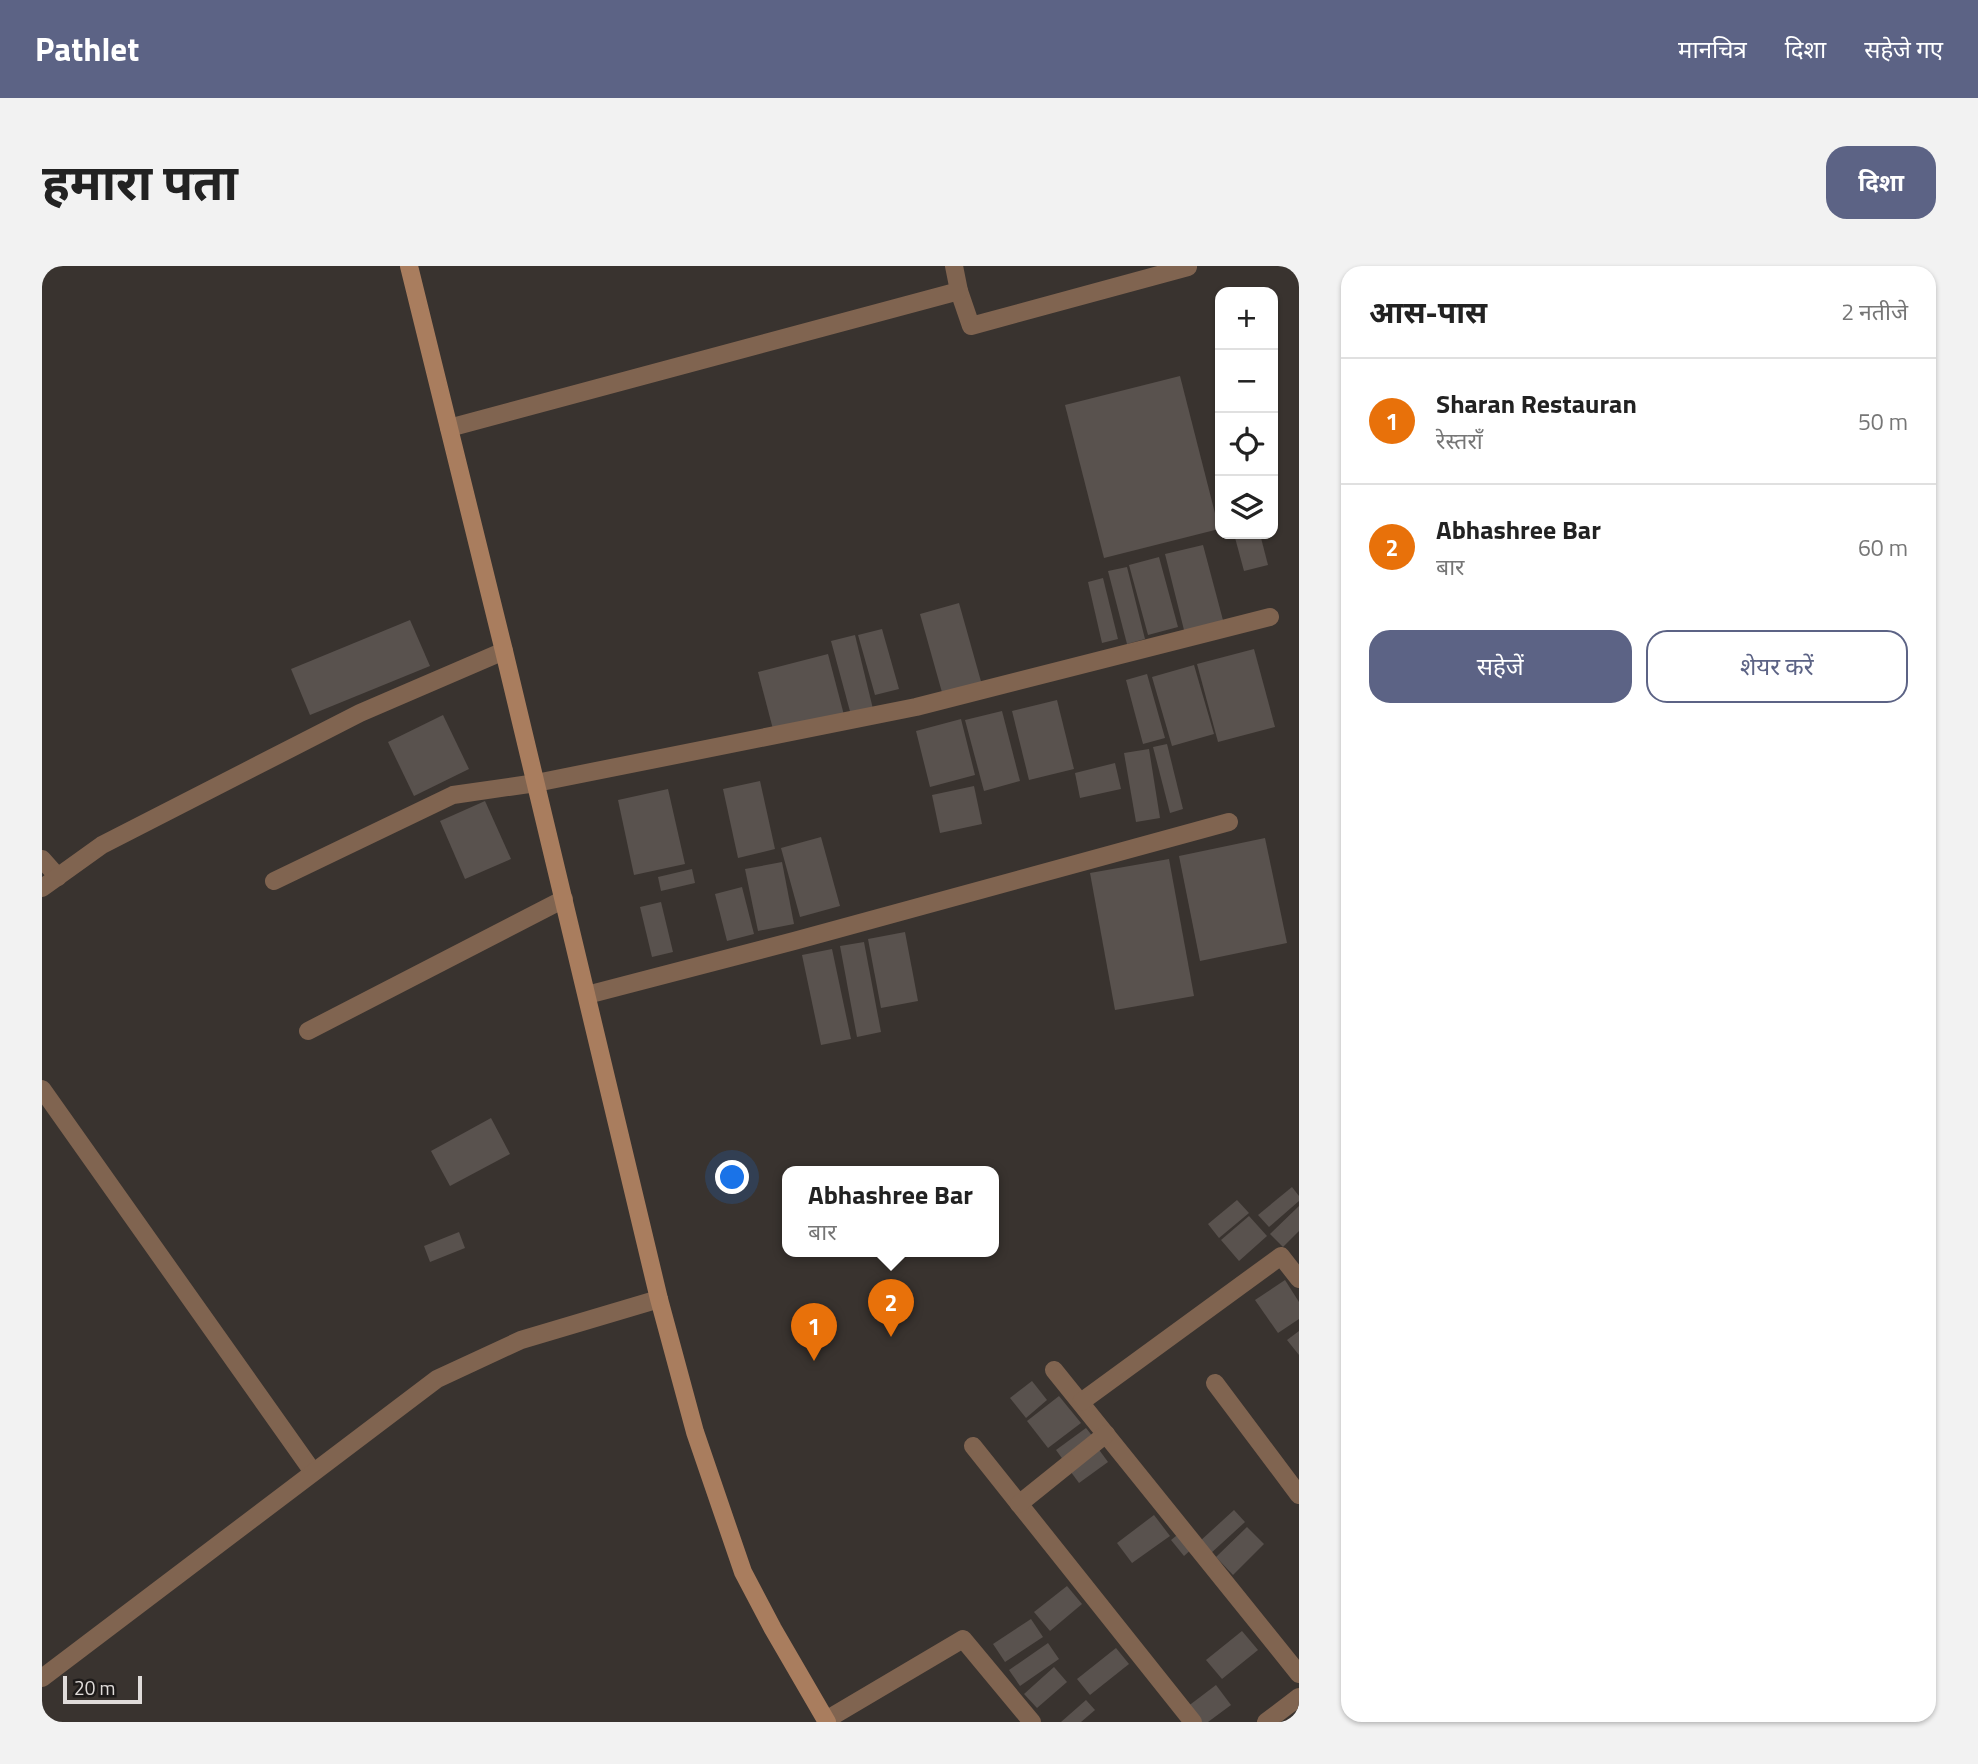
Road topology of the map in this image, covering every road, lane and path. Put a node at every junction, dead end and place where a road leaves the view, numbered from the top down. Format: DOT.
graph roads {
  1 [pos="409,266"];
  2 [pos="954,266"];
  3 [pos="1188,267"];
  4 [pos="960,291"];
  5 [pos="449,428"];
  6 [pos="1270,617"];
  7 [pos="504,651"];
  8 [pos="536,783"];
  9 [pos="1229,822"];
  10 [pos="42,859"];
  11 [pos="58,877"];
  12 [pos="274,881"];
  13 [pos="42,888"];
  14 [pos="564,899"];
  15 [pos="587,995"];
  16 [pos="309,1031"];
  17 [pos="42,1089"];
  18 [pos="1299,1279"];
  19 [pos="659,1299"];
  20 [pos="1054,1370"];
  21 [pos="1215,1383"];
  22 [pos="1081,1402"];
  23 [pos="1107,1434"];
  24 [pos="973,1446"];
  25 [pos="313,1472"];
  26 [pos="1299,1495"];
  27 [pos="1019,1504"];
  28 [pos="1299,1674"];
  29 [pos="42,1678"];
  30 [pos="1299,1697"];
  31 [pos="827,1721"];
  32 [pos="1032,1722"];
  33 [pos="1193,1722"];
  34 [pos="1266,1722"];
  1 -- 5 [label="main road"];
  2 -- 4 [label="street"];
  3 -- 4 [label="street"];
  4 -- 5 [label="street"];
  5 -- 7 [label="main road"];
  6 -- 8 [label="street"];
  7 -- 8 [label="main road"];
  7 -- 11 [label="street"];
  8 -- 12 [label="street"];
  8 -- 14 [label="main road"];
  9 -- 15 [label="street"];
  10 -- 11 [label="street"];
  11 -- 13 [label="street"];
  14 -- 15 [label="main road"];
  14 -- 16 [label="street"];
  15 -- 19 [label="main road"];
  17 -- 25 [label="street"];
  18 -- 22 [label="street"];
  19 -- 25 [label="street"];
  19 -- 31 [label="main road"];
  20 -- 22 [label="street"];
  21 -- 26 [label="street"];
  22 -- 23 [label="street"];
  23 -- 27 [label="street"];
  23 -- 28 [label="street"];
  24 -- 27 [label="street"];
  25 -- 29 [label="street"];
  27 -- 33 [label="street"];
  30 -- 34 [label="street"];
  31 -- 32 [label="street"];
}
